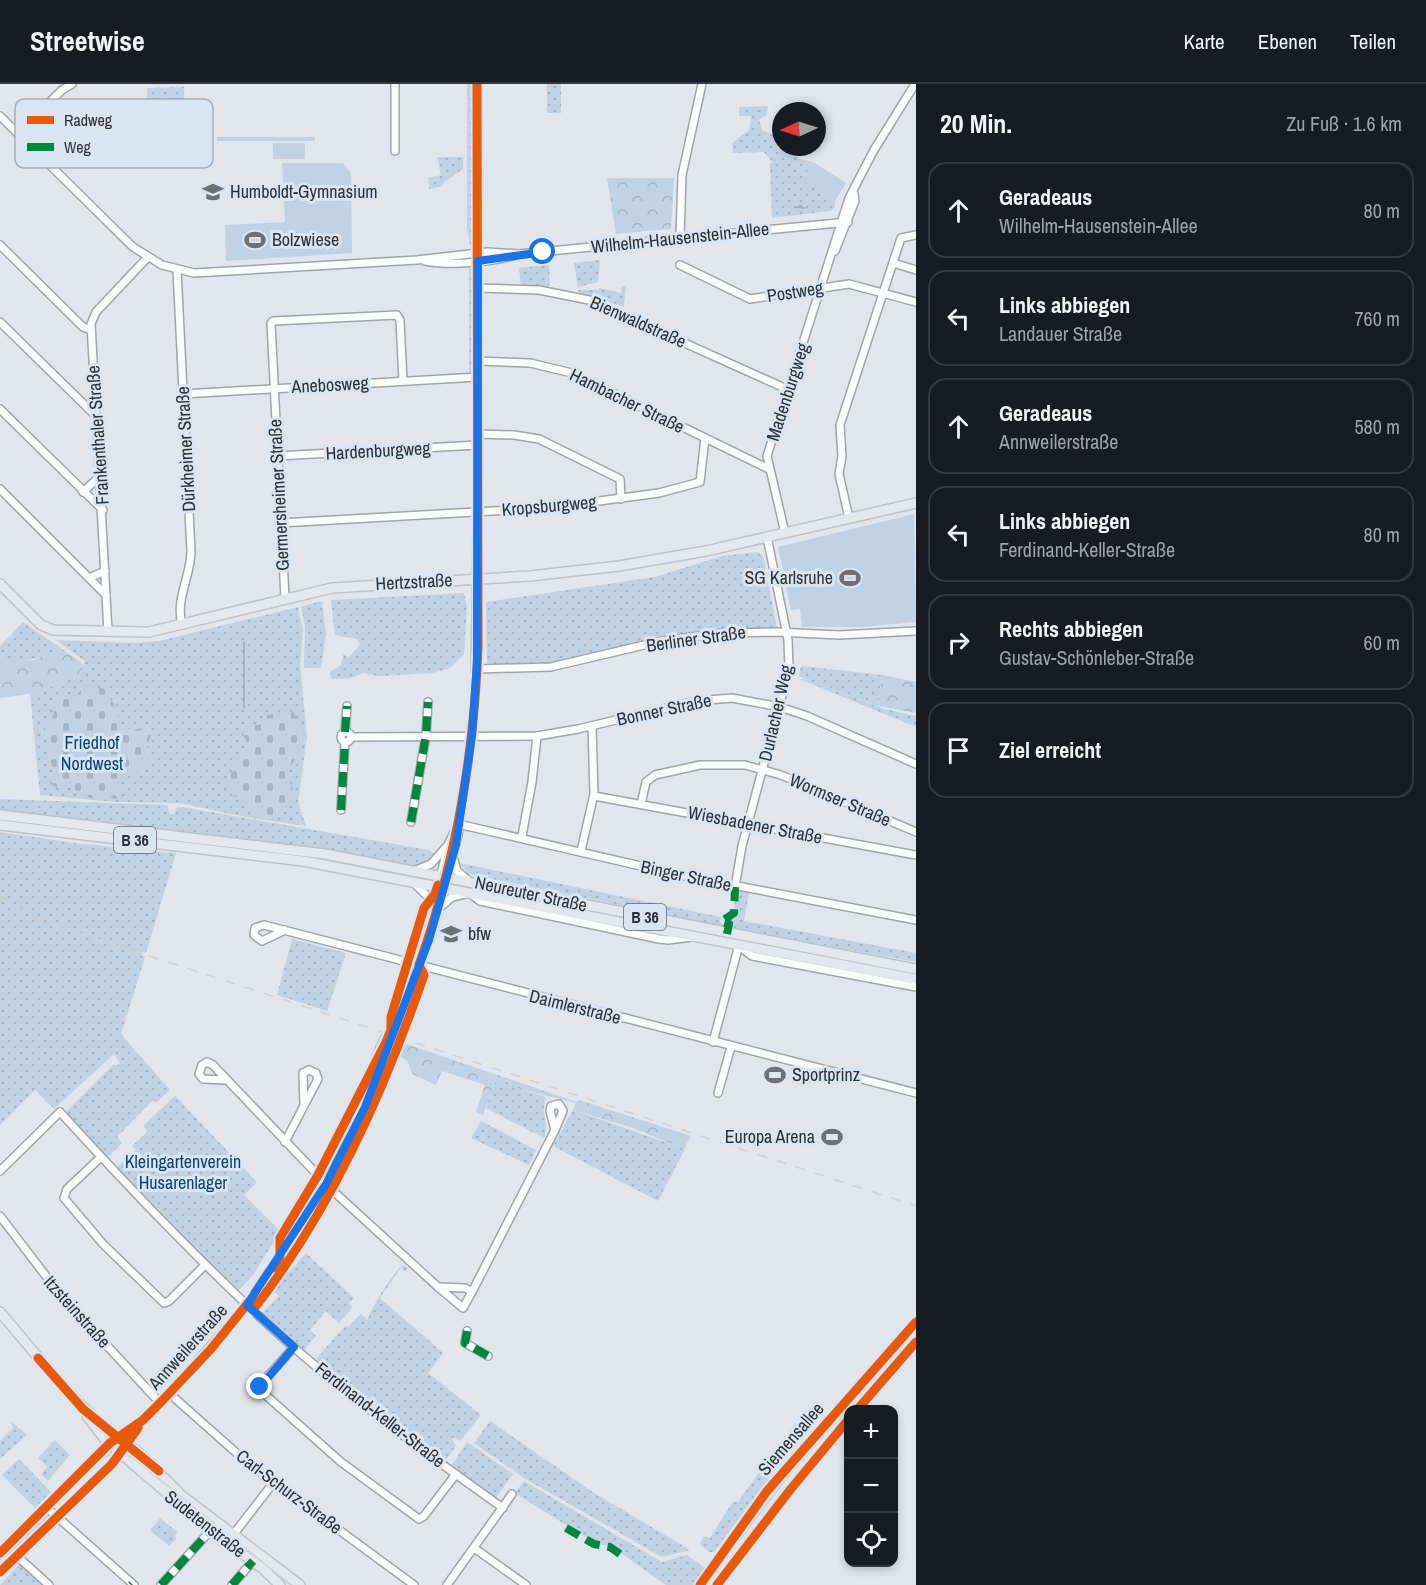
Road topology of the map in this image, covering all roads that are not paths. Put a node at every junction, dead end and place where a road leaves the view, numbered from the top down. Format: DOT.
graph roads {
  1 [pos="72,84"];
  2 [pos="395,84"];
  3 [pos="477,84"];
  4 [pos="702,84"];
  5 [pos="915,84"];
  6 [pos="53,99"];
  7 [pos="0,116"];
  8 [pos="15,131"];
  9 [pos="395,151"];
  10 [pos="52,168"];
  11 [pos="845,222"];
  12 [pos="916,235"];
  13 [pos="680,237"];
  14 [pos="0,245"];
  15 [pos="478,257"];
  16 [pos="147,258"];
  17 [pos="893,263"];
  18 [pos="680,265"];
  19 [pos="177,270"];
  20 [pos="916,270"];
  21 [pos="478,288"];
  22 [pos="822,288"];
  23 [pos="883,293"];
  24 [pos="916,302"];
  25 [pos="0,322"];
  26 [pos="91,330"];
  27 [pos="478,361"];
  28 [pos="478,377"];
  29 [pos="403,381"];
  30 [pos="273,388"];
  31 [pos="95,390"];
  32 [pos="789,390"];
  33 [pos="183,394"];
  34 [pos="81,403"];
  35 [pos="0,409"];
  36 [pos="96,416"];
  37 [pos="478,434"];
  38 [pos="705,438"];
  39 [pos="478,445"];
  40 [pos="277,456"];
  41 [pos="769,469"];
  42 [pos="98,478"];
  43 [pos="0,489"];
  44 [pos="83,492"];
  45 [pos="621,499"];
  46 [pos="916,503"];
  47 [pos="103,510"];
  48 [pos="478,512"];
  49 [pos="849,518"];
  50 [pos="280,523"];
  51 [pos="785,532"];
  52 [pos="767,537"];
  53 [pos="105,571"];
  54 [pos="89,578"];
  55 [pos="477,579"];
  56 [pos="0,584"];
  57 [pos="106,595"];
  58 [pos="285,598"];
  59 [pos="182,625"];
  60 [pos="916,631"];
  61 [pos="108,632"];
  62 [pos="786,633"];
  63 [pos="477,669"];
  64 [pos="428,702"];
  65 [pos="347,706"];
  66 [pos="780,707"];
  67 [pos="592,726"];
  68 [pos="426,735"];
  69 [pos="472,735"];
  70 [pos="537,736"];
  71 [pos="347,737"];
  72 [pos="916,764"];
  73 [pos="763,769"];
  74 [pos="594,796"];
  75 [pos="641,804"];
  76 [pos="341,810"];
  77 [pos="0,815"];
  78 [pos="411,822"];
  79 [pos="458,824"];
  80 [pos="748,824"];
  81 [pos="0,825"];
  82 [pos="916,832"];
  83 [pos="522,836"];
  84 [pos="448,845"];
  85 [pos="581,851"];
  86 [pos="453,855"];
  87 [pos="916,855"];
  88 [pos="416,870"];
  89 [pos="409,880"];
  90 [pos="442,881"];
  91 [pos="469,881"];
  92 [pos="735,887"];
  93 [pos="470,892"];
  94 [pos="435,909"];
  95 [pos="916,920"];
  96 [pos="285,930"];
  97 [pos="692,937"];
  98 [pos="740,941"];
  99 [pos="419,965"];
  100 [pos="916,969"];
  101 [pos="916,979"];
  102 [pos="916,987"];
  103 [pos="713,1042"];
  104 [pos="731,1047"];
  105 [pos="226,1080"];
  106 [pos="718,1093"];
  107 [pos="916,1093"];
  108 [pos="304,1106"];
  109 [pos="555,1130"];
  110 [pos="285,1142"];
  111 [pos="101,1157"];
  112 [pos="0,1171"];
  113 [pos="326,1184"];
  114 [pos="0,1216"];
  115 [pos="205,1265"];
  116 [pos="438,1287"];
  117 [pos="472,1292"];
  118 [pos="247,1305"];
  119 [pos="0,1312"];
  120 [pos="916,1322"];
  121 [pos="466,1332"];
  122 [pos="916,1342"];
  123 [pos="294,1347"];
  124 [pos="488,1356"];
  125 [pos="170,1394"];
  126 [pos="160,1403"];
  127 [pos="861,1405"];
  128 [pos="831,1417"];
  129 [pos="143,1420"];
  130 [pos="844,1421"];
  131 [pos="844,1426"];
  132 [pos="114,1441"];
  133 [pos="124,1449"];
  134 [pos="456,1474"];
  135 [pos="274,1482"];
  136 [pos="512,1494"];
  137 [pos="46,1507"];
  138 [pos="503,1508"];
  139 [pos="56,1517"];
  140 [pos="211,1530"];
  141 [pos="234,1535"];
  142 [pos="474,1548"];
  143 [pos="0,1553"];
  144 [pos="17,1556"];
  145 [pos="253,1561"];
  146 [pos="716,1561"];
  147 [pos="730,1568"];
  148 [pos="0,1572"];
  149 [pos="49,1585"];
  150 [pos="132,1585"];
  151 [pos="161,1585"];
  152 [pos="232,1585"];
  153 [pos="280,1585"];
  154 [pos="300,1585"];
  155 [pos="414,1585"];
  156 [pos="447,1585"];
  157 [pos="526,1585"];
  158 [pos="700,1585"];
  159 [pos="717,1585"];
  1 -- 6 [label="street"];
  2 -- 9 [label="street"];
  3 -- 15 [label="street"];
  4 -- 13 [label="street"];
  5 -- 11 [label="street, Madenburgweg"];
  7 -- 8 [label="street, Wilhelm-Hausenstein-Allee"];
  10 -- 16 [label="street, Wilhelm-Hausenstein-Allee"];
  11 -- 13 [label="street, Wilhelm-Hausenstein-Allee"];
  11 -- 22 [label="street, Madenburgweg"];
  12 -- 17 [label="street"];
  13 -- 15 [label="street, Wilhelm-Hausenstein-Allee"];
  14 -- 26 [label="street"];
  15 -- 19 [label="street, Wilhelm-Hausenstein-Allee"];
  15 -- 21 [label="street"];
  16 -- 19 [label="street, Wilhelm-Hausenstein-Allee"];
  16 -- 26 [label="street, Frankenthaler Straße"];
  17 -- 20 [label="street"];
  17 -- 23 [label="street"];
  18 -- 22 [label="street, Postweg"];
  19 -- 33 [label="street, Dürkheimer Straße"];
  21 -- 27 [label="street"];
  21 -- 32 [label="street, Bienwaldstraße"];
  22 -- 23 [label="street, Postweg"];
  22 -- 32 [label="street, Madenburgweg"];
  23 -- 24 [label="street, Postweg"];
  23 -- 49 [label="street"];
  25 -- 34 [label="street"];
  26 -- 31 [label="street, Frankenthaler Straße"];
  27 -- 28 [label="street"];
  27 -- 38 [label="street, Hambacher Straße"];
  28 -- 29 [label="street, Anebosweg"];
  28 -- 37 [label="street"];
  29 -- 30 [label="street, Anebosweg"];
  29 -- 30 [label="street, Germersheimer Straße"];
  30 -- 33 [label="street, Anebosweg"];
  30 -- 40 [label="street, Germersheimer Straße"];
  31 -- 34 [label="street"];
  31 -- 36 [label="street, Frankenthaler Straße"];
  32 -- 41 [label="street, Madenburgweg"];
  33 -- 59 [label="street, Dürkheimer Straße"];
  34 -- 36 [label="street"];
  35 -- 44 [label="street"];
  36 -- 42 [label="street, Frankenthaler Straße"];
  37 -- 39 [label="street"];
  37 -- 45 [label="street"];
  38 -- 41 [label="street, Hambacher Straße"];
  38 -- 45 [label="street, Kropsburgweg"];
  39 -- 40 [label="street, Hardenburgweg"];
  39 -- 48 [label="street"];
  40 -- 50 [label="street, Germersheimer Straße"];
  41 -- 51 [label="street, Madenburgweg"];
  42 -- 44 [label="street"];
  42 -- 47 [label="street, Frankenthaler Straße"];
  43 -- 54 [label="street"];
  44 -- 47 [label="street"];
  45 -- 48 [label="street, Kropsburgweg"];
  46 -- 49 [label="main road, Hertzstraße"];
  47 -- 53 [label="street, Frankenthaler Straße"];
  48 -- 50 [label="street, Kropsburgweg"];
  48 -- 55 [label="street"];
  49 -- 51 [label="main road, Hertzstraße"];
  50 -- 58 [label="street, Germersheimer Straße"];
  51 -- 52 [label="main road, Hertzstraße"];
  52 -- 55 [label="main road, Hertzstraße"];
  52 -- 62 [label="street, Durlacher Weg"];
  53 -- 54 [label="street"];
  53 -- 57 [label="street, Frankenthaler Straße"];
  54 -- 57 [label="street"];
  55 -- 58 [label="main road, Hertzstraße"];
  55 -- 63 [label="street"];
  56 -- 61 [label="main road, Hertzstraße"];
  57 -- 61 [label="street, Frankenthaler Straße"];
  58 -- 59 [label="main road, Hertzstraße"];
  59 -- 61 [label="main road, Hertzstraße"];
  60 -- 62 [label="street, Berliner Straße"];
  62 -- 63 [label="street, Berliner Straße"];
  62 -- 66 [label="street, Durlacher Weg"];
  63 -- 69 [label="street"];
  64 -- 68 [label="street"];
  65 -- 71 [label="street"];
  66 -- 67 [label="street, Bonner Straße"];
  66 -- 72 [label="street, Bonner Straße"];
  66 -- 73 [label="street, Durlacher Weg"];
  67 -- 70 [label="street, Bonner Straße"];
  67 -- 74 [label="street"];
  68 -- 69 [label="street, Bonner Straße"];
  68 -- 71 [label="street, Bonner Straße"];
  68 -- 78 [label="street"];
  69 -- 70 [label="street, Bonner Straße"];
  69 -- 79 [label="street"];
  70 -- 83 [label="street"];
  71 -- 76 [label="street"];
  73 -- 75 [label="street, Wormser Straße"];
  73 -- 80 [label="street, Durlacher Weg"];
  73 -- 82 [label="street, Wormser Straße"];
  74 -- 75 [label="street, Wiesbadener Straße"];
  74 -- 85 [label="street"];
  75 -- 80 [label="street, Wiesbadener Straße"];
  77 -- 88 [label="main road, Neureuter Straße / B 36"];
  79 -- 83 [label="street, Binger Straße"];
  79 -- 84 [label="street"];
  79 -- 86 [label="street"];
  80 -- 87 [label="street, Wiesbadener Straße"];
  80 -- 92 [label="street, Durlacher Weg"];
  81 -- 89 [label="main road, Neureuter Straße / B 36"];
  83 -- 85 [label="street, Binger Straße"];
  84 -- 88 [label="street"];
  84 -- 90 [label="street"];
  85 -- 92 [label="street, Binger Straße"];
  86 -- 90 [label="street"];
  86 -- 91 [label="street"];
  88 -- 90 [label="main road, Neureuter Straße / B 36"];
  89 -- 90 [label="main road, Neureuter Straße / B 36"];
  89 -- 94 [label="street"];
  90 -- 91 [label="main road, Neureuter Straße / B 36"];
  90 -- 93 [label="main road, Neureuter Straße / B 36"];
  90 -- 94 [label="street, Annweilerstraße"];
  91 -- 98 [label="main road, Neureuter Straße / B 36"];
  92 -- 95 [label="street, Binger Straße"];
  93 -- 94 [label="street"];
  93 -- 97 [label="main road, Neureuter Straße / B 36"];
  93 -- 97 [label="street, Neureuter Straße"];
  94 -- 99 [label="street, Annweilerstraße"];
  96 -- 99 [label="street, Daimlerstraße"];
  97 -- 98 [label="main road, Neureuter Straße / B 36"];
  98 -- 100 [label="main road, Neureuter Straße / B 36"];
  98 -- 101 [label="main road, Neureuter Straße / B 36"];
  98 -- 102 [label="street, Neureuter Straße"];
  98 -- 103 [label="street"];
  99 -- 103 [label="street, Daimlerstraße"];
  99 -- 113 [label="street, Annweilerstraße"];
  103 -- 104 [label="street, Daimlerstraße"];
  104 -- 106 [label="street"];
  104 -- 107 [label="street, Daimlerstraße"];
  105 -- 110 [label="street"];
  108 -- 110 [label="street"];
  109 -- 117 [label="street"];
  110 -- 113 [label="street"];
  111 -- 112 [label="street, Ferdinand-Keller-Straße"];
  111 -- 115 [label="street, Ferdinand-Keller-Straße"];
  111 -- 115 [label="street"];
  113 -- 116 [label="street"];
  113 -- 118 [label="street, Annweilerstraße"];
  114 -- 126 [label="street, Itzsteinstraße"];
  115 -- 118 [label="street, Ferdinand-Keller-Straße"];
  116 -- 117 [label="street"];
  116 -- 117 [label="street"];
  118 -- 123 [label="street, Ferdinand-Keller-Straße"];
  118 -- 125 [label="street, Annweilerstraße"];
  119 -- 132 [label="main road, Sudetenstraße"];
  120 -- 128 [label="main road, Siemensallee"];
  121 -- 124 [label="street"];
  122 -- 127 [label="main road"];
  123 -- 134 [label="street, Ferdinand-Keller-Straße"];
  123 -- 134 [label="street"];
  125 -- 126 [label="street, Annweilerstraße"];
  125 -- 135 [label="street, Carl-Schurz-Straße"];
  126 -- 129 [label="street, Annweilerstraße"];
  128 -- 130 [label="main road, Siemensallee"];
  128 -- 146 [label="main road, Siemensallee"];
  129 -- 132 [label="street, Annweilerstraße"];
  129 -- 133 [label="street, Annweilerstraße"];
  131 -- 147 [label="main road, Siemensallee"];
  132 -- 133 [label="main road, Sudetenstraße"];
  132 -- 137 [label="street, Annweilerstraße"];
  133 -- 139 [label="street, Annweilerstraße"];
  133 -- 140 [label="main road, Sudetenstraße"];
  133 -- 141 [label="main road, Sudetenstraße"];
  134 -- 138 [label="street, Ferdinand-Keller-Straße"];
  135 -- 141 [label="street, Sudetenstraße"];
  135 -- 155 [label="street, Carl-Schurz-Straße"];
  136 -- 138 [label="street"];
  137 -- 139 [label="street"];
  137 -- 143 [label="street, Annweilerstraße"];
  138 -- 142 [label="street"];
  139 -- 144 [label="street, Annweilerstraße"];
  139 -- 150 [label="street"];
  140 -- 145 [label="main road, Sudetenstraße"];
  140 -- 151 [label="street"];
  141 -- 154 [label="main road, Sudetenstraße"];
  142 -- 156 [label="street"];
  142 -- 157 [label="street"];
  144 -- 148 [label="street, Annweilerstraße"];
  144 -- 149 [label="street"];
  145 -- 152 [label="street"];
  145 -- 153 [label="main road, Sudetenstraße"];
  146 -- 147 [label="main road"];
  146 -- 158 [label="main road, Siemensallee"];
  147 -- 159 [label="main road, Siemensallee"];
}
